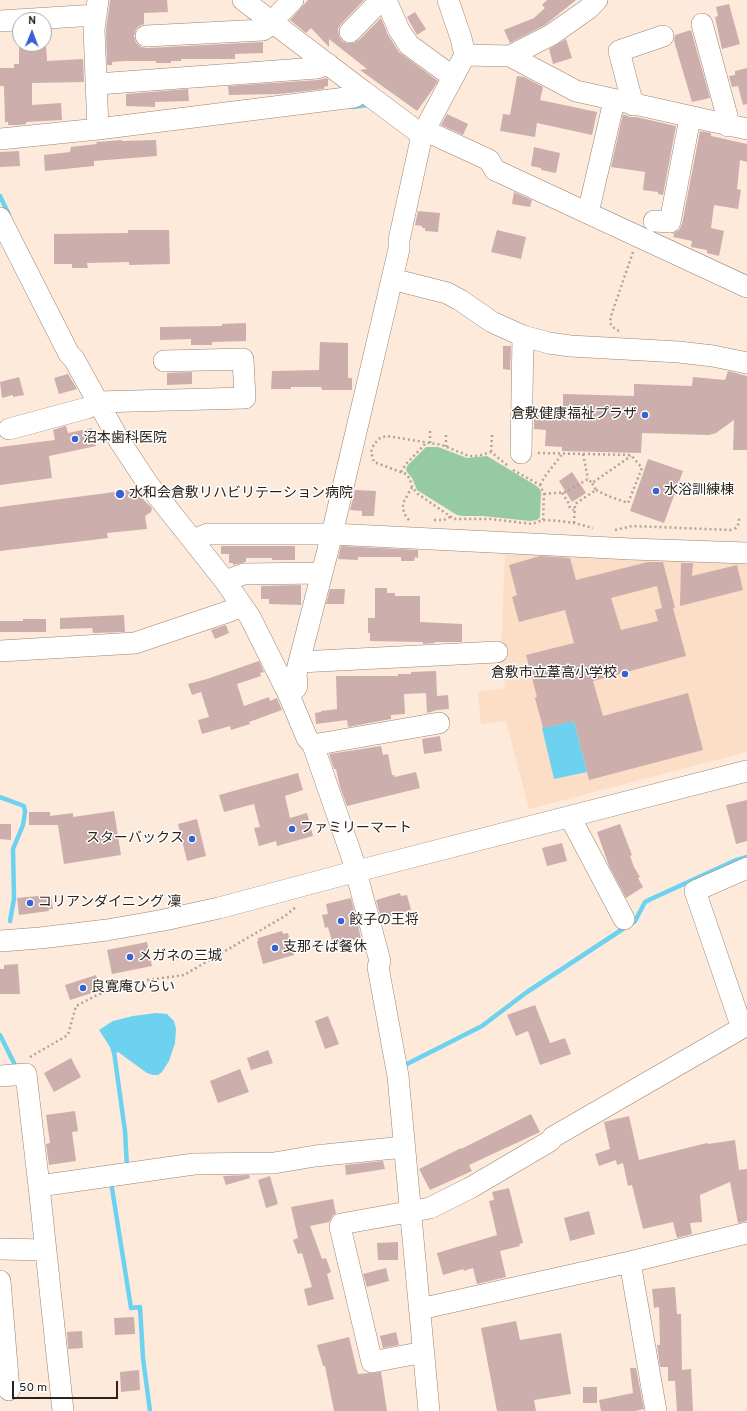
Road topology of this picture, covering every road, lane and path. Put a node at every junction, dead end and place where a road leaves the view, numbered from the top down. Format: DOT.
graph roads {
  1 [pos="243,0"];
  2 [pos="381,0"];
  3 [pos="386,0"];
  4 [pos="448,0"];
  5 [pos="597,0"];
  6 [pos="97,8"];
  7 [pos="281,13"];
  8 [pos="0,21"];
  9 [pos="702,24"];
  10 [pos="350,32"];
  11 [pos="146,36"];
  12 [pos="663,36"];
  13 [pos="465,55"];
  14 [pos="510,56"];
  15 [pos="328,64"];
  16 [pos="453,77"];
  17 [pos="97,84"];
  18 [pos="363,91"];
  19 [pos="624,103"];
  20 [pos="690,118"];
  21 [pos="738,127"];
  22 [pos="98,129"];
  23 [pos="423,133"];
  24 [pos="0,139"];
  25 [pos="589,209"];
  26 [pos="0,218"];
  27 [pos="654,221"];
  28 [pos="638,237"];
  29 [pos="392,279"];
  30 [pos="747,286"];
  31 [pos="621,332"];
  32 [pos="523,336"];
  33 [pos="164,361"];
  34 [pos="747,363"];
  35 [pos="103,402"];
  36 [pos="9,429"];
  37 [pos="430,431"];
  38 [pos="446,434"];
  39 [pos="492,434"];
  40 [pos="428,442"];
  41 [pos="446,447"];
  42 [pos="491,452"];
  43 [pos="563,454"];
  44 [pos="583,454"];
  45 [pos="632,455"];
  46 [pos="516,461"];
  47 [pos="401,472"];
  48 [pos="588,479"];
  49 [pos="592,484"];
  50 [pos="540,485"];
  51 [pos="412,487"];
  52 [pos="596,490"];
  53 [pos="562,493"];
  54 [pos="544,494"];
  55 [pos="574,510"];
  56 [pos="450,516"];
  57 [pos="739,518"];
  58 [pos="431,520"];
  59 [pos="543,520"];
  60 [pos="412,522"];
  61 [pos="574,522"];
  62 [pos="594,529"];
  63 [pos="612,530"];
  64 [pos="332,534"];
  65 [pos="199,538"];
  66 [pos="747,553"];
  67 [pos="322,573"];
  68 [pos="230,579"];
  69 [pos="241,605"];
  70 [pos="0,651"];
  71 [pos="497,652"];
  72 [pos="299,662"];
  73 [pos="291,691"];
  74 [pos="439,722"];
  75 [pos="313,745"];
  76 [pos="747,771"];
  77 [pos="570,817"];
  78 [pos="747,868"];
  79 [pos="356,871"];
  80 [pos="302,901"];
  81 [pos="624,919"];
  82 [pos="0,941"];
  83 [pos="744,1027"];
  84 [pos="16,1075"];
  85 [pos="404,1147"];
  86 [pos="39,1186"];
  87 [pos="416,1210"];
  88 [pos="747,1233"];
  89 [pos="0,1249"];
  90 [pos="41,1250"];
  91 [pos="630,1262"];
  92 [pos="0,1281"];
  93 [pos="425,1308"];
  94 [pos="424,1352"];
  95 [pos="9,1390"];
  96 [pos="63,1411"];
  97 [pos="429,1411"];
  98 [pos="656,1411"];
  1 -- 7 [label="street"];
  2 -- 10 [label="street"];
  3 -- 16 [label="street"];
  4 -- 13 [label="street"];
  5 -- 14 [label="street"];
  6 -- 8 [label="street"];
  6 -- 17 [label="street"];
  7 -- 11 [label="street"];
  7 -- 15 [label="street"];
  9 -- 21 [label="street"];
  12 -- 19 [label="street"];
  13 -- 14 [label="street"];
  13 -- 16 [label="street"];
  14 -- 19 [label="street"];
  15 -- 17 [label="street"];
  15 -- 18 [label="street"];
  16 -- 23 [label="street"];
  17 -- 22 [label="street"];
  18 -- 22 [label="street"];
  18 -- 23 [label="street"];
  19 -- 20 [label="street"];
  19 -- 25 [label="street"];
  20 -- 21 [label="street"];
  20 -- 27 [label="street"];
  22 -- 24 [label="street"];
  23 -- 25 [label="street"];
  23 -- 29 [label="street"];
  25 -- 28 [label="street"];
  26 -- 35 [label="street"];
  28 -- 30 [label="street"];
  28 -- 31 [label="path"];
  29 -- 32 [label="street"];
  29 -- 64 [label="street"];
  32 -- 34 [label="street"];
  32 -- 46 [label="street"];
  33 -- 35 [label="street"];
  35 -- 36 [label="street"];
  35 -- 65 [label="street"];
  37 -- 40 [label="path"];
  38 -- 41 [label="path"];
  39 -- 42 [label="path"];
  40 -- 41 [label="path"];
  40 -- 47 [label="path"];
  40 -- 47 [label="path"];
  41 -- 42 [label="path"];
  42 -- 46 [label="path"];
  43 -- 44 [label="path"];
  43 -- 46 [label="path"];
  43 -- 50 [label="path"];
  44 -- 45 [label="path"];
  44 -- 48 [label="path"];
  45 -- 49 [label="path"];
  45 -- 52 [label="path"];
  46 -- 50 [label="path"];
  47 -- 51 [label="path"];
  48 -- 49 [label="path"];
  48 -- 53 [label="path"];
  49 -- 52 [label="path"];
  50 -- 54 [label="path"];
  51 -- 56 [label="path"];
  51 -- 60 [label="path"];
  52 -- 55 [label="path"];
  53 -- 54 [label="path"];
  53 -- 55 [label="path"];
  54 -- 59 [label="path"];
  55 -- 61 [label="path"];
  56 -- 58 [label="path"];
  56 -- 59 [label="path"];
  57 -- 63 [label="path"];
  59 -- 61 [label="path"];
  61 -- 62 [label="path"];
  64 -- 65 [label="street"];
  64 -- 66 [label="street"];
  64 -- 67 [label="street"];
  65 -- 68 [label="street"];
  67 -- 68 [label="street"];
  67 -- 72 [label="street"];
  68 -- 69 [label="street"];
  69 -- 70 [label="street"];
  69 -- 73 [label="street"];
  71 -- 72 [label="street"];
  72 -- 73 [label="street"];
  73 -- 75 [label="street"];
  74 -- 75 [label="street"];
  75 -- 79 [label="street"];
  76 -- 77 [label="street"];
  77 -- 79 [label="street"];
  77 -- 81 [label="street"];
  78 -- 83 [label="street"];
  79 -- 82 [label="street"];
  79 -- 85 [label="street"];
  80 -- 84 [label="path"];
  83 -- 87 [label="street"];
  84 -- 86 [label="street"];
  85 -- 86 [label="street"];
  85 -- 87 [label="street"];
  86 -- 90 [label="street"];
  87 -- 93 [label="street"];
  87 -- 94 [label="street"];
  88 -- 91 [label="street"];
  89 -- 90 [label="street"];
  90 -- 96 [label="street"];
  91 -- 93 [label="street"];
  91 -- 98 [label="street"];
  92 -- 95 [label="street"];
  93 -- 94 [label="street"];
  94 -- 97 [label="street"];
}
